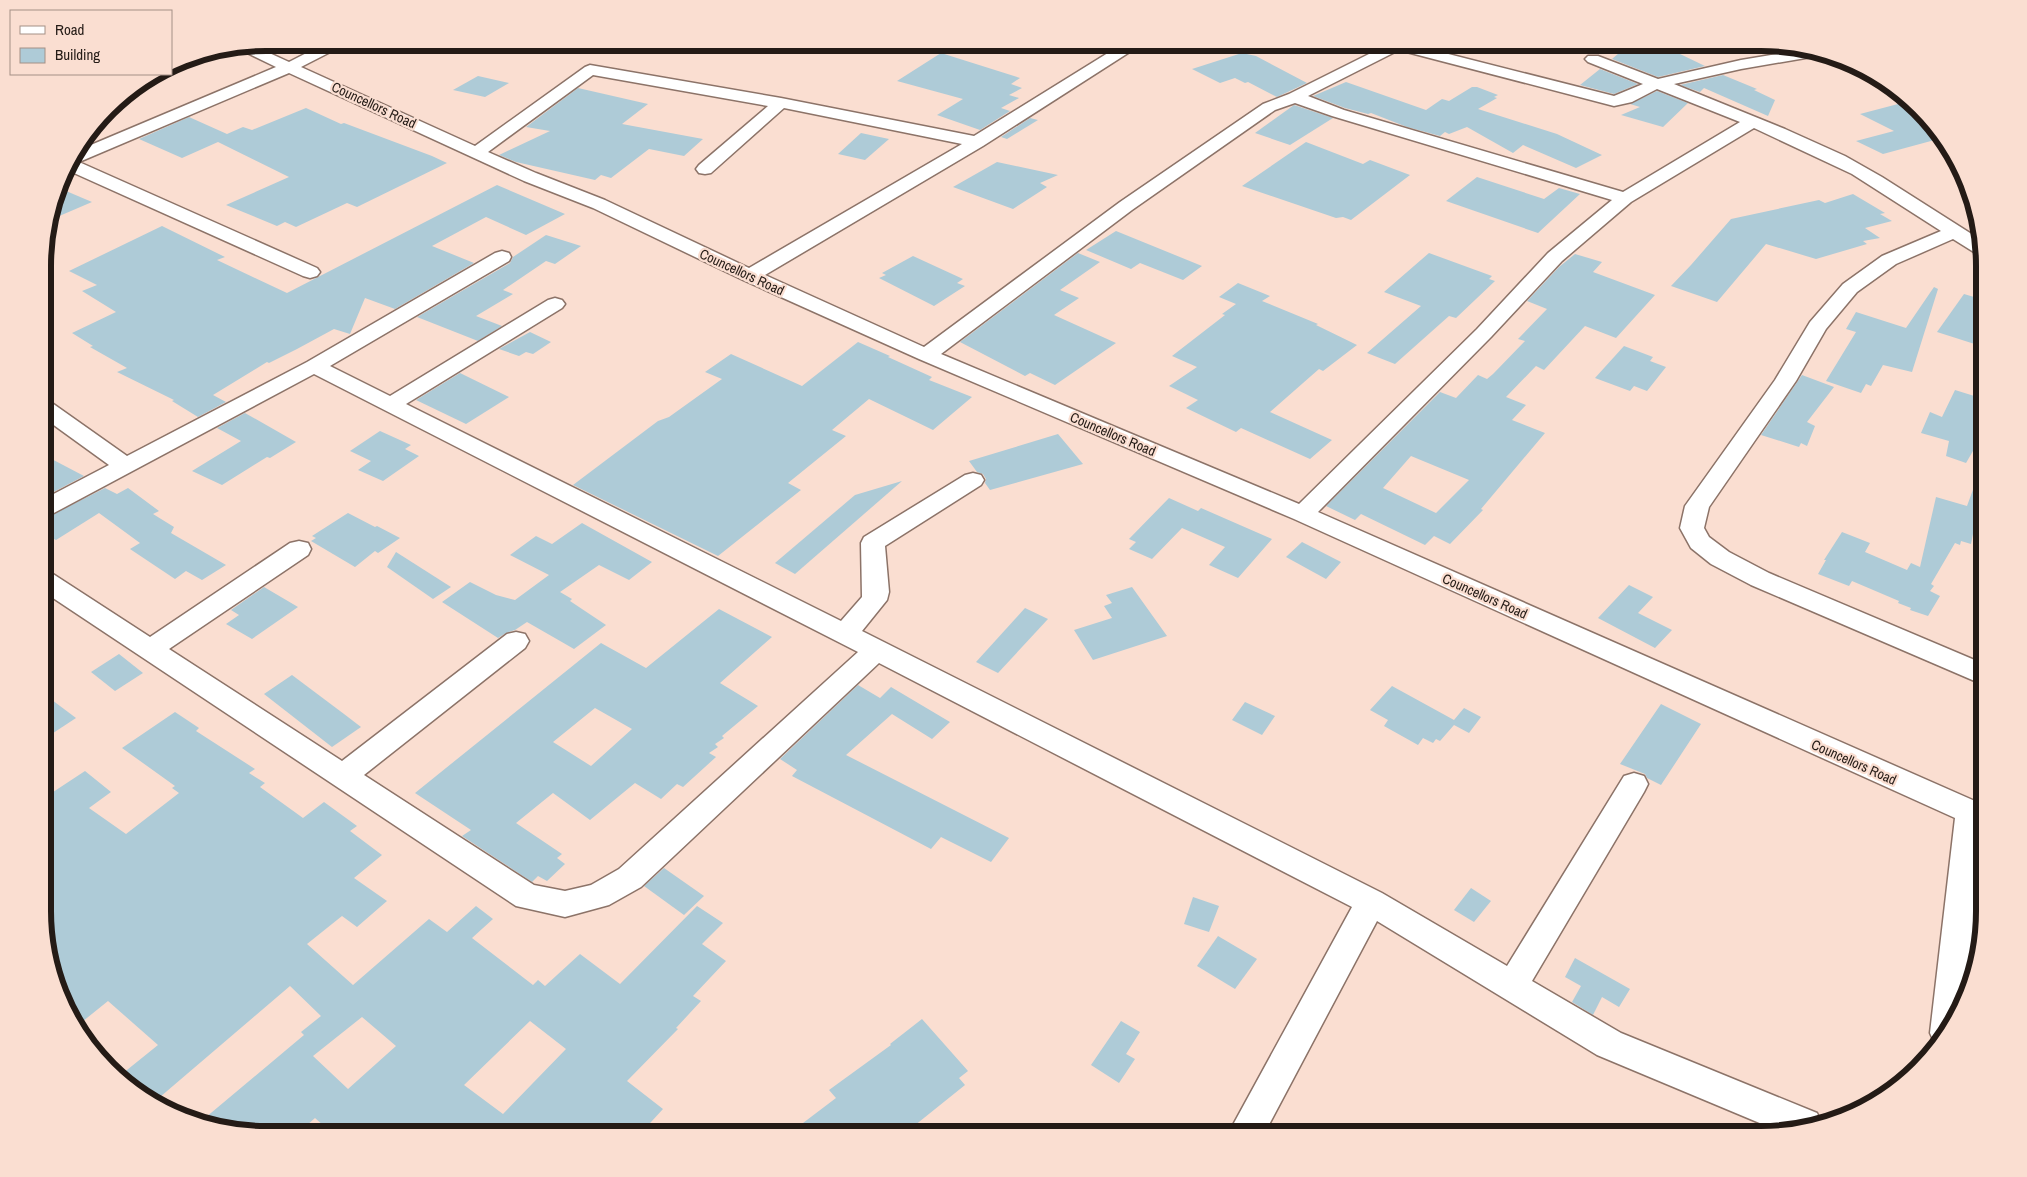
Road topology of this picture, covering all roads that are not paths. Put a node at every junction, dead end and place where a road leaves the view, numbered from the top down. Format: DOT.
graph roads {
  1 [pos="320,51"];
  2 [pos="1120,51"];
  3 [pos="1386,51"];
  4 [pos="1426,51"];
  5 [pos="255,52"];
  6 [pos="1804,55"];
  7 [pos="1593,59"];
  8 [pos="290,67"];
  9 [pos="1657,84"];
  10 [pos="1295,97"];
  11 [pos="781,103"];
  12 [pos="1752,122"];
  13 [pos="977,142"];
  14 [pos="476,152"];
  15 [pos="83,155"];
  16 [pos="75,167"];
  17 [pos="705,169"];
  18 [pos="1625,198"];
  19 [pos="1953,232"];
  20 [pos="1974,244"];
  21 [pos="502,257"];
  22 [pos="310,272"];
  23 [pos="750,276"];
  24 [pos="555,304"];
  25 [pos="926,355"];
  26 [pos="314,366"];
  27 [pos="391,404"];
  28 [pos="51,415"];
  29 [pos="126,466"];
  30 [pos="973,480"];
  31 [pos="51,505"];
  32 [pos="1302,514"];
  33 [pos="299,549"];
  34 [pos="51,585"];
  35 [pos="844,635"];
  36 [pos="516,641"];
  37 [pos="150,649"];
  38 [pos="875,651"];
  39 [pos="1976,672"];
  40 [pos="343,776"];
  41 [pos="1634,784"];
  42 [pos="1976,816"];
  43 [pos="1976,823"];
  44 [pos="1371,902"];
  45 [pos="1512,986"];
  46 [pos="1950,1013"];
  47 [pos="1799,1123"];
  48 [pos="1249,1126"];
  1 -- 8 [label="street"];
  2 -- 13 [label="street"];
  3 -- 10 [label="street"];
  4 -- 9 [label="street"];
  5 -- 8 [label="street, Councellors Road"];
  6 -- 9 [label="street"];
  7 -- 9 [label="street"];
  8 -- 14 [label="street, Councellors Road"];
  8 -- 15 [label="street"];
  9 -- 12 [label="street"];
  10 -- 18 [label="street"];
  10 -- 25 [label="street"];
  11 -- 13 [label="street"];
  11 -- 14 [label="street"];
  11 -- 17 [label="street"];
  12 -- 18 [label="street"];
  12 -- 19 [label="street"];
  13 -- 23 [label="street"];
  14 -- 23 [label="street, Councellors Road"];
  16 -- 22 [label="street"];
  18 -- 32 [label="street"];
  19 -- 20 [label="street"];
  19 -- 39 [label="street"];
  21 -- 26 [label="street"];
  23 -- 25 [label="street, Councellors Road"];
  24 -- 27 [label="street"];
  25 -- 32 [label="street, Councellors Road"];
  26 -- 27 [label="street"];
  26 -- 29 [label="street"];
  27 -- 35 [label="street"];
  28 -- 29 [label="street"];
  29 -- 31 [label="street"];
  30 -- 35 [label="street"];
  32 -- 42 [label="street, Councellors Road"];
  33 -- 37 [label="street"];
  34 -- 37 [label="street"];
  35 -- 38 [label="street"];
  36 -- 40 [label="street"];
  37 -- 40 [label="street"];
  38 -- 40 [label="street"];
  38 -- 44 [label="street"];
  41 -- 45 [label="street"];
  43 -- 46 [label="street"];
  44 -- 45 [label="street"];
  44 -- 48 [label="street"];
  45 -- 47 [label="street"];
}
